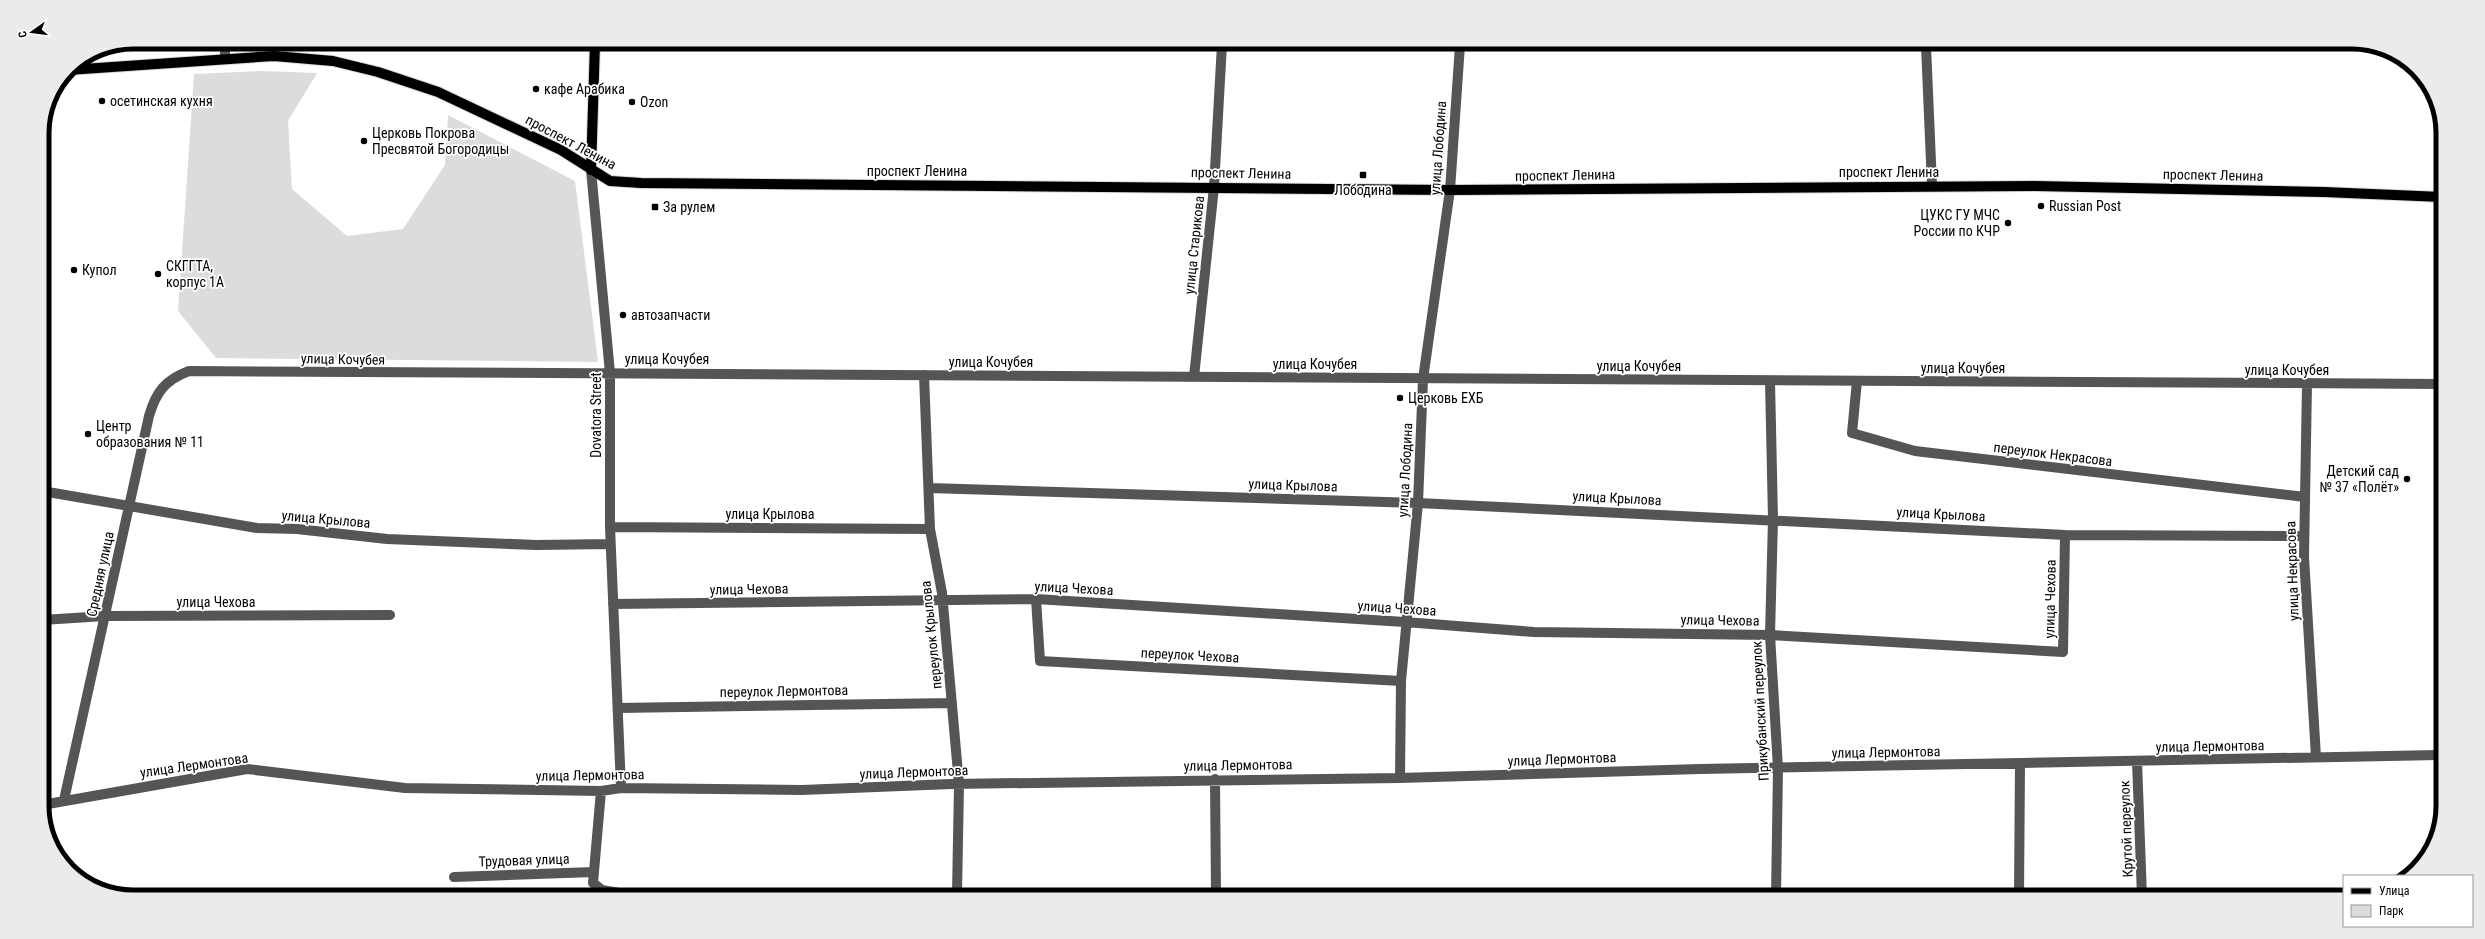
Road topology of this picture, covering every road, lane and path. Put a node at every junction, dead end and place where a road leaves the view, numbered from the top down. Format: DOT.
graph roads {
  1 [pos="225,49"];
  2 [pos="595,49"];
  3 [pos="1222,49"];
  4 [pos="1460,49"];
  5 [pos="1926,49"];
  6 [pos="225,58"];
  7 [pos="79,69"];
  8 [pos="591,170"];
  9 [pos="1932,185"];
  10 [pos="1214,187"];
  11 [pos="1450,190"];
  12 [pos="2436,197"];
  13 [pos="189,371"];
  14 [pos="610,373"];
  15 [pos="924,375"];
  16 [pos="1194,377"];
  17 [pos="1423,379"];
  18 [pos="1770,381"];
  19 [pos="1857,381"];
  20 [pos="2307,384"];
  21 [pos="2436,384"];
  22 [pos="929,488"];
  23 [pos="49,492"];
  24 [pos="2305,497"];
  25 [pos="1418,503"];
  26 [pos="129,505"];
  27 [pos="1773,519"];
  28 [pos="610,528"];
  29 [pos="930,528"];
  30 [pos="2065,535"];
  31 [pos="2304,536"];
  32 [pos="610,544"];
  33 [pos="1036,599"];
  34 [pos="942,600"];
  35 [pos="613,604"];
  36 [pos="390,615"];
  37 [pos="105,616"];
  38 [pos="49,620"];
  39 [pos="1405,622"];
  40 [pos="1770,635"];
  41 [pos="1401,681"];
  42 [pos="952,703"];
  43 [pos="618,708"];
  44 [pos="2436,755"];
  45 [pos="2316,757"];
  46 [pos="2137,761"];
  47 [pos="2020,763"];
  48 [pos="1778,768"];
  49 [pos="1400,778"];
  50 [pos="1215,779"];
  51 [pos="959,784"];
  52 [pos="621,788"];
  53 [pos="601,791"];
  54 [pos="64,800"];
  55 [pos="49,803"];
  56 [pos="594,872"];
  57 [pos="454,877"];
  58 [pos="602,890"];
  59 [pos="958,890"];
  60 [pos="1216,890"];
  61 [pos="1776,890"];
  62 [pos="2019,890"];
  63 [pos="2142,890"];
  1 -- 6 [label="street"];
  2 -- 8 [label="main road, Dovatora Street"];
  3 -- 10 [label="street, улица Старикова"];
  4 -- 11 [label="street, улица Лободина"];
  5 -- 9 [label="street"];
  6 -- 7 [label="main road, проспект Ленина"];
  6 -- 8 [label="main road, проспект Ленина"];
  8 -- 10 [label="main road, проспект Ленина"];
  8 -- 14 [label="street, Dovatora Street"];
  9 -- 11 [label="main road, проспект Ленина"];
  9 -- 12 [label="main road, проспект Ленина"];
  10 -- 11 [label="main road, проспект Ленина"];
  10 -- 16 [label="street, улица Старикова"];
  11 -- 17 [label="street, улица Лободина"];
  13 -- 14 [label="street, улица Кочубея"];
  13 -- 26 [label="street, Средняя улица"];
  14 -- 15 [label="street, улица Кочубея"];
  14 -- 28 [label="street, Dovatora Street"];
  15 -- 16 [label="street, улица Кочубея"];
  15 -- 22 [label="street, переулок Крылова"];
  16 -- 17 [label="street, улица Кочубея"];
  17 -- 18 [label="street, улица Кочубея"];
  17 -- 25 [label="street, улица Лободина"];
  18 -- 19 [label="street, улица Кочубея"];
  18 -- 27 [label="street, Прикубанский переулок"];
  19 -- 20 [label="street, улица Кочубея"];
  19 -- 24 [label="street, переулок Некрасова"];
  20 -- 21 [label="street, улица Кочубея"];
  20 -- 24 [label="street, улица Некрасова"];
  22 -- 25 [label="street, улица Крылова"];
  22 -- 29 [label="street, переулок Крылова"];
  23 -- 26 [label="street, улица Крылова"];
  24 -- 31 [label="street, улица Некрасова"];
  25 -- 27 [label="street, улица Крылова"];
  25 -- 39 [label="street, улица Лободина"];
  26 -- 32 [label="street, улица Крылова"];
  26 -- 37 [label="street, Средняя улица"];
  27 -- 30 [label="street, улица Крылова"];
  27 -- 40 [label="street, Прикубанский переулок"];
  28 -- 29 [label="street, улица Крылова"];
  28 -- 32 [label="street, Dovatora Street"];
  29 -- 34 [label="street, переулок Крылова"];
  30 -- 31 [label="street, улица Крылова"];
  30 -- 40 [label="street, улица Чехова"];
  31 -- 45 [label="street, улица Некрасова"];
  32 -- 35 [label="street, Dovatora Street"];
  33 -- 34 [label="street, улица Чехова"];
  33 -- 39 [label="street, улица Чехова"];
  33 -- 41 [label="street, переулок Чехова"];
  34 -- 35 [label="street, улица Чехова"];
  34 -- 42 [label="street, переулок Крылова"];
  35 -- 43 [label="street, Dovatora Street"];
  36 -- 37 [label="street, улица Чехова"];
  37 -- 38 [label="street, улица Чехова"];
  37 -- 54 [label="street, Средняя улица"];
  39 -- 40 [label="street, улица Чехова"];
  39 -- 41 [label="street, улица Лободина"];
  40 -- 48 [label="street, Прикубанский переулок"];
  41 -- 49 [label="street, улица Лободина"];
  42 -- 43 [label="street, переулок Лермонтова"];
  42 -- 51 [label="street, переулок Крылова"];
  43 -- 52 [label="street, Dovatora Street"];
  44 -- 45 [label="street, улица Лермонтова"];
  45 -- 46 [label="street, улица Лермонтова"];
  46 -- 47 [label="street, улица Лермонтова"];
  46 -- 63 [label="street, Крутой переулок"];
  47 -- 48 [label="street, улица Лермонтова"];
  47 -- 62 [label="street"];
  48 -- 49 [label="street, улица Лермонтова"];
  48 -- 61 [label="street, Прикубанский переулок"];
  49 -- 50 [label="street, улица Лермонтова"];
  50 -- 51 [label="street, улица Лермонтова"];
  50 -- 60 [label="street"];
  51 -- 52 [label="street, улица Лермонтова"];
  51 -- 59 [label="street, переулок Крылова"];
  52 -- 53 [label="street, улица Лермонтова"];
  53 -- 54 [label="street, улица Лермонтова"];
  53 -- 56 [label="street"];
  54 -- 55 [label="street, улица Лермонтова"];
  56 -- 57 [label="street, Трудовая улица"];
  56 -- 58 [label="street"];
}
